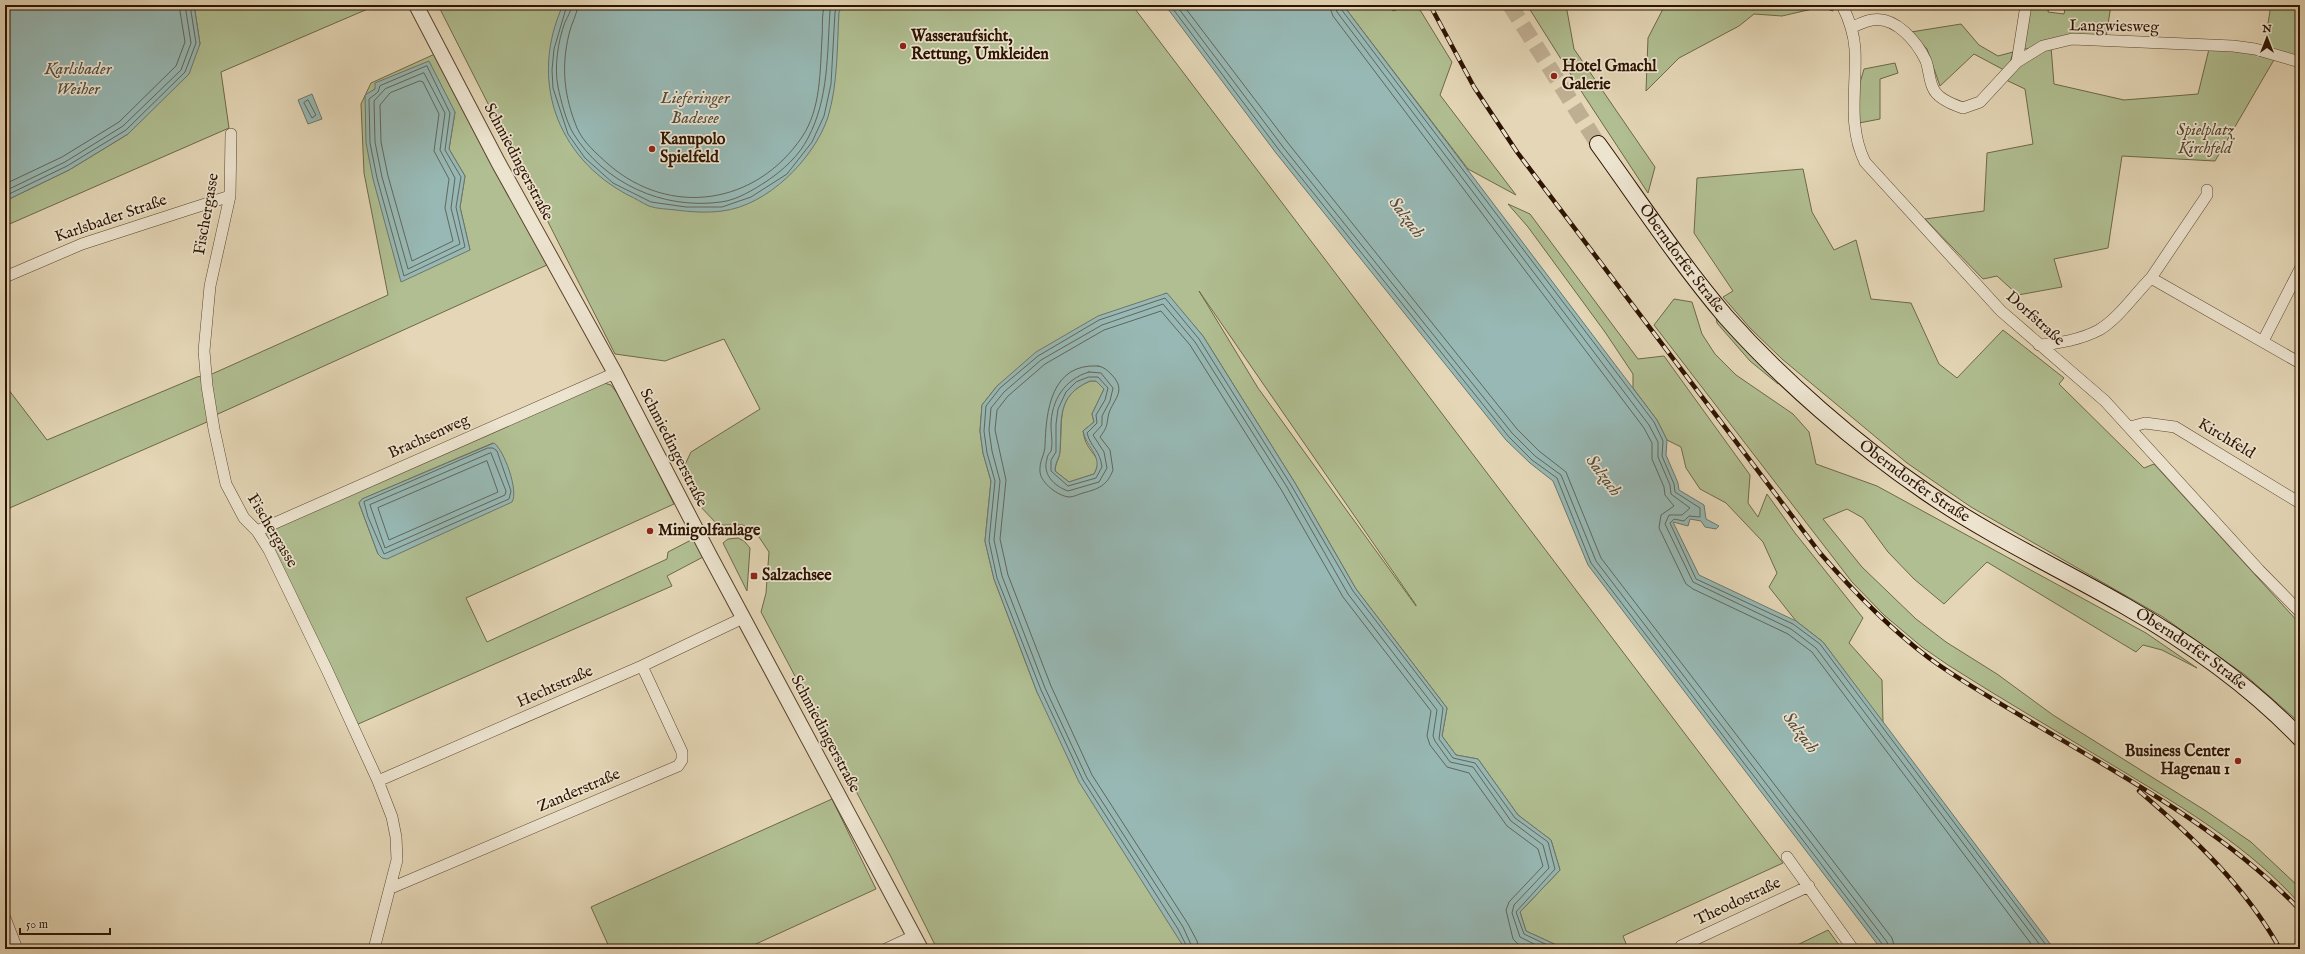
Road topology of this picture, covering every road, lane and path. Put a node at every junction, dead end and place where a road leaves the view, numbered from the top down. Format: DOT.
graph roads {
  1 [pos="416,5"];
  2 [pos="1842,5"];
  3 [pos="2026,5"];
  4 [pos="1852,27"];
  5 [pos="2017,62"];
  6 [pos="2300,62"];
  7 [pos="231,134"];
  8 [pos="1598,144"];
  9 [pos="2207,190"];
  10 [pos="230,196"];
  11 [pos="2300,269"];
  12 [pos="5,277"];
  13 [pos="2151,278"];
  14 [pos="2263,341"];
  15 [pos="2039,345"];
  16 [pos="2300,363"];
  17 [pos="615,373"];
  18 [pos="2130,427"];
  19 [pos="2300,503"];
  20 [pos="257,531"];
  21 [pos="2300,612"];
  22 [pos="743,618"];
  23 [pos="642,666"];
  24 [pos="2300,738"];
  25 [pos="378,781"];
  26 [pos="1787,857"];
  27 [pos="1809,886"];
  28 [pos="391,888"];
  29 [pos="5,918"];
  30 [pos="914,936"];
  31 [pos="1681,946"];
  32 [pos="17,949"];
  33 [pos="374,949"];
  34 [pos="886,949"];
  35 [pos="921,949"];
  36 [pos="1853,949"];
  1 -- 17 [label="street, Schmiedingerstraße"];
  2 -- 4 [label="street, Dorfstraße"];
  3 -- 5 [label="street"];
  4 -- 5 [label="street, Langwiesweg"];
  4 -- 15 [label="street, Dorfstraße"];
  5 -- 6 [label="street, Langwiesweg"];
  7 -- 10 [label="street, Fischergasse"];
  8 -- 24 [label="main road, Oberndorfer Straße"];
  9 -- 13 [label="street"];
  10 -- 12 [label="street, Karlsbader Straße"];
  10 -- 20 [label="street, Fischergasse"];
  11 -- 14 [label="street"];
  13 -- 14 [label="street"];
  13 -- 15 [label="street"];
  14 -- 16 [label="street"];
  15 -- 18 [label="street, Dorfstraße"];
  17 -- 20 [label="street, Brachsenweg"];
  17 -- 22 [label="street, Schmiedingerstraße"];
  18 -- 19 [label="street, Kirchfeld"];
  18 -- 21 [label="street, Dorfstraße"];
  20 -- 25 [label="street, Fischergasse"];
  22 -- 23 [label="street, Hechtstraße"];
  22 -- 30 [label="street, Schmiedingerstraße"];
  23 -- 25 [label="street, Hechtstraße"];
  23 -- 28 [label="street, Zanderstraße"];
  25 -- 28 [label="street, Fischergasse"];
  26 -- 27 [label="street, Theodostraße"];
  27 -- 31 [label="street, Theodostraße"];
  27 -- 36 [label="street, Theodostraße"];
  28 -- 33 [label="street, Fischergasse"];
  29 -- 32 [label="street"];
  30 -- 34 [label="street"];
  30 -- 35 [label="street, Schmiedingerstraße"];
}
